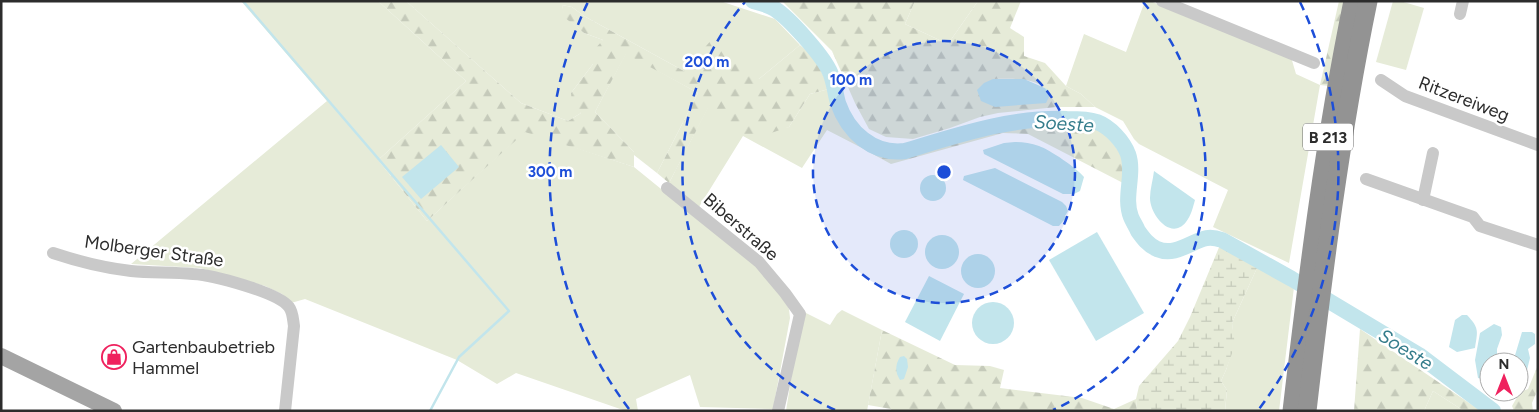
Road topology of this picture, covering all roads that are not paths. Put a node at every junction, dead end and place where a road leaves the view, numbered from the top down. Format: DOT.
graph roads {
  1 [pos="1162,1"];
  2 [pos="1353,1"];
  3 [pos="1368,1"];
  4 [pos="1463,1"];
  5 [pos="1190,6"];
  6 [pos="1460,14"];
  7 [pos="1314,62"];
  8 [pos="1382,80"];
  9 [pos="1538,146"];
  10 [pos="1433,153"];
  11 [pos="1366,179"];
  12 [pos="667,188"];
  13 [pos="1423,200"];
  14 [pos="1538,245"];
  15 [pos="53,253"];
  16 [pos="1316,276"];
  17 [pos="1312,304"];
  18 [pos="1,356"];
  19 [pos="114,411"];
  20 [pos="285,411"];
  21 [pos="778,411"];
  22 [pos="1292,411"];
  23 [pos="1307,411"];
  24 [pos="1318,411"];
  1 -- 5 [label="street"];
  2 -- 16 [label="highway, B 213"];
  3 -- 16 [label="highway, B 213"];
  4 -- 6 [label="street"];
  5 -- 7 [label="street"];
  8 -- 9 [label="street, Ritzereiweg"];
  10 -- 13 [label="street"];
  11 -- 13 [label="street"];
  12 -- 21 [label="street, Biberstraße"];
  13 -- 14 [label="street"];
  15 -- 20 [label="street, Molberger Straße"];
  16 -- 17 [label="highway, B 213"];
  17 -- 22 [label="highway, B 213"];
  17 -- 23 [label="highway, B 213"];
  17 -- 24 [label="highway, B 213"];
  18 -- 19 [label="main road"];
}
